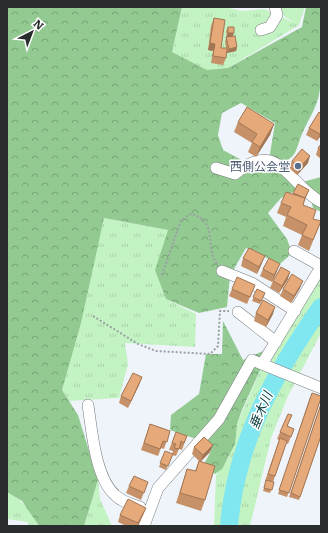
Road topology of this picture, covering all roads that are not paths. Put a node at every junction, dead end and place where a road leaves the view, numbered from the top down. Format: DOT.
graph roads {
  1 [pos="275,7"];
  2 [pos="261,30"];
  3 [pos="216,168"];
  4 [pos="321,202"];
  5 [pos="294,251"];
  6 [pos="321,267"];
  7 [pos="222,271"];
  8 [pos="295,311"];
  9 [pos="238,312"];
  10 [pos="276,342"];
  11 [pos="262,364"];
  12 [pos="321,388"];
  13 [pos="88,405"];
  14 [pos="149,510"];
  15 [pos="144,526"];
  1 -- 2 [label="street"];
  3 -- 4 [label="street"];
  5 -- 6 [label="street"];
  6 -- 8 [label="street"];
  7 -- 8 [label="street"];
  8 -- 10 [label="street"];
  9 -- 10 [label="street"];
  10 -- 11 [label="street"];
  11 -- 12 [label="street"];
  11 -- 14 [label="street"];
  13 -- 14 [label="street"];
  14 -- 15 [label="street"];
}
